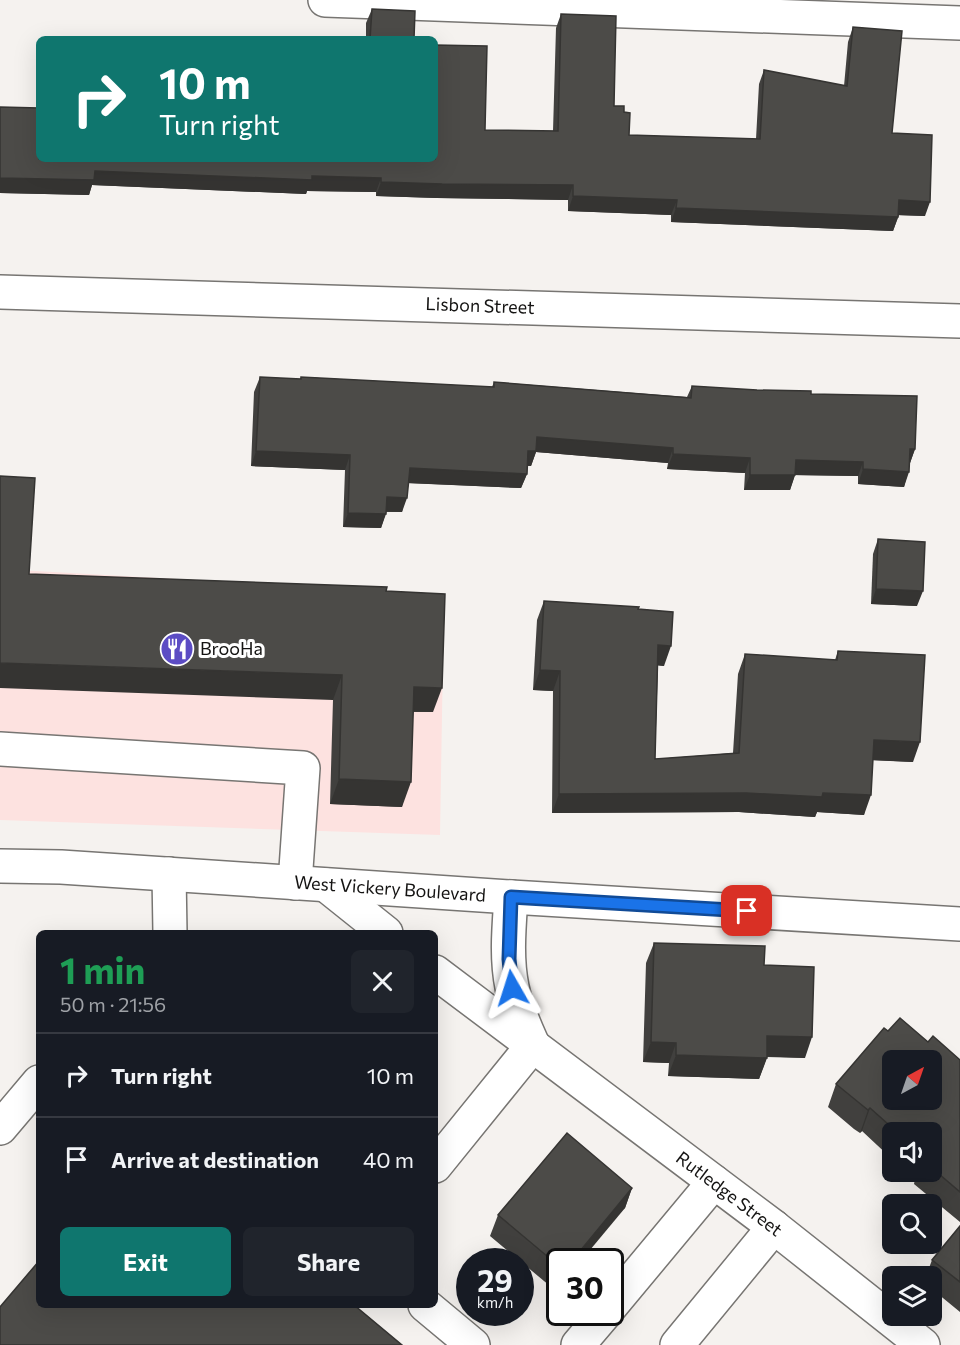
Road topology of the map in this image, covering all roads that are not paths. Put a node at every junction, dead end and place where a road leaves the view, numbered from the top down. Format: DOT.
graph roads {
  1 [pos="325,0"];
  2 [pos="960,23"];
  3 [pos="0,292"];
  4 [pos="960,321"];
  5 [pos="0,749"];
  6 [pos="0,866"];
  7 [pos="169,874"];
  8 [pos="311,884"];
  9 [pos="511,897"];
  10 [pos="960,924"];
  11 [pos="170,930"];
  12 [pos="381,930"];
  13 [pos="438,974"];
  14 [pos="533,1045"];
  15 [pos="36,1086"];
  16 [pos="0,1128"];
  17 [pos="438,1162"];
  18 [pos="714,1182"];
  19 [pos="774,1227"];
  20 [pos="624,1290"];
  21 [pos="429,1308"];
  22 [pos="594,1326"];
  23 [pos="473,1345"];
  24 [pos="578,1345"];
  25 [pos="677,1345"];
  26 [pos="923,1345"];
  1 -- 2 [label="street"];
  3 -- 4 [label="street, Lisbon Street"];
  5 -- 8 [label="street"];
  6 -- 7 [label="street, West Vickery Boulevard"];
  7 -- 8 [label="street, West Vickery Boulevard"];
  7 -- 11 [label="street"];
  8 -- 9 [label="street, West Vickery Boulevard"];
  8 -- 12 [label="street"];
  9 -- 10 [label="street, West Vickery Boulevard"];
  9 -- 14 [label="street, Rutledge Street"];
  13 -- 14 [label="street, Rutledge Street"];
  14 -- 17 [label="street"];
  14 -- 18 [label="street, Rutledge Street"];
  15 -- 16 [label="street"];
  18 -- 19 [label="street, Rutledge Street"];
  18 -- 20 [label="street"];
  19 -- 25 [label="street"];
  19 -- 26 [label="street, Rutledge Street"];
  21 -- 23 [label="street"];
  22 -- 24 [label="street"];
}
